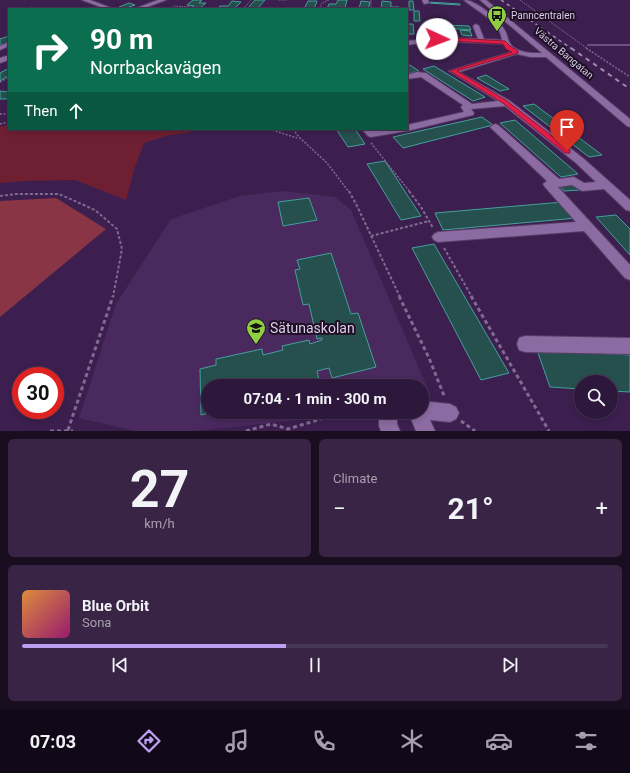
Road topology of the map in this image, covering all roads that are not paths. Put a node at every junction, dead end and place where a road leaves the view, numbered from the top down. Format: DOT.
graph roads {
  1 [pos="85,0"];
  2 [pos="163,0"];
  3 [pos="466,0"];
  4 [pos="483,0"];
  5 [pos="108,8"];
  6 [pos="140,8"];
  7 [pos="434,22"];
  8 [pos="476,26"];
  9 [pos="437,39"];
  10 [pos="482,40"];
  11 [pos="505,42"];
  12 [pos="408,44"];
  13 [pos="517,52"];
  14 [pos="549,55"];
  15 [pos="408,77"];
  16 [pos="507,103"];
  17 [pos="470,106"];
  18 [pos="630,124"];
  19 [pos="495,127"];
  20 [pos="408,128"];
  21 [pos="368,130"];
  22 [pos="396,130"];
  23 [pos="556,183"];
  24 [pos="606,185"];
  25 [pos="630,207"];
  26 [pos="587,226"];
  27 [pos="438,238"];
  28 [pos="630,274"];
  29 [pos="525,344"];
  30 [pos="630,346"];
  31 [pos="429,411"];
  32 [pos="450,413"];
  33 [pos="388,419"];
  34 [pos="420,419"];
  35 [pos="391,431"];
  36 [pos="426,431"];
  1 -- 5 [label="street"];
  2 -- 6 [label="street"];
  3 -- 11 [label="street"];
  4 -- 14 [label="street, Västra Bangatan"];
  7 -- 9 [label="street"];
  8 -- 10 [label="street"];
  9 -- 10 [label="street"];
  9 -- 12 [label="street"];
  10 -- 11 [label="street"];
  11 -- 13 [label="street"];
  13 -- 14 [label="street"];
  13 -- 16 [label="street"];
  14 -- 18 [label="street, Västra Bangatan"];
  15 -- 17 [label="street"];
  16 -- 17 [label="street"];
  16 -- 24 [label="street"];
  17 -- 20 [label="street"];
  19 -- 23 [label="street"];
  21 -- 22 [label="street"];
  23 -- 24 [label="street"];
  23 -- 26 [label="street"];
  24 -- 25 [label="street"];
  26 -- 27 [label="street"];
  26 -- 28 [label="street"];
  29 -- 30 [label="street"];
  31 -- 32 [label="street"];
  33 -- 35 [label="street"];
  34 -- 36 [label="street"];
}
